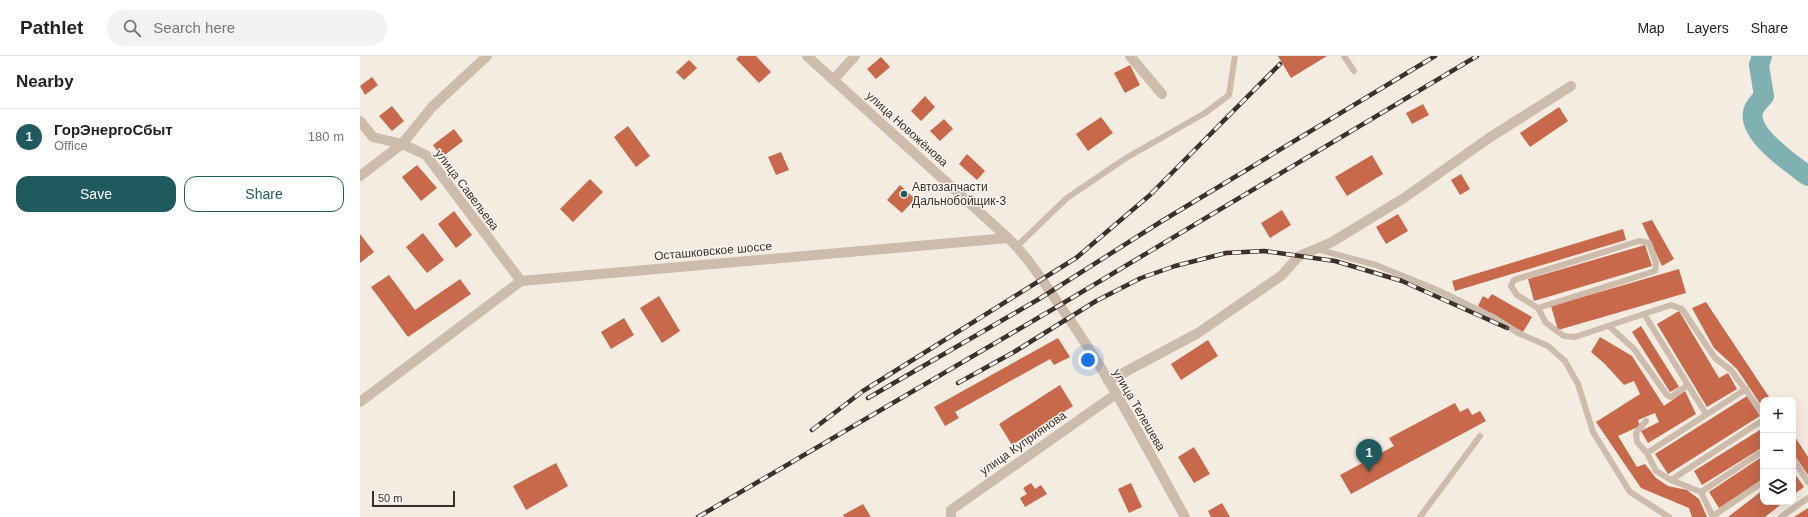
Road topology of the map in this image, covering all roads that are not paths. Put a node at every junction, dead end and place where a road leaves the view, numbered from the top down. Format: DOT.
graph roads {
  1 [pos="487,56"];
  2 [pos="807,56"];
  3 [pos="855,56"];
  4 [pos="1130,56"];
  5 [pos="1234,56"];
  6 [pos="1344,56"];
  7 [pos="1354,71"];
  8 [pos="833,80"];
  9 [pos="1571,86"];
  10 [pos="1162,94"];
  11 [pos="360,121"];
  12 [pos="402,144"];
  13 [pos="360,176"];
  14 [pos="1008,238"];
  15 [pos="1017,246"];
  16 [pos="1315,249"];
  17 [pos="520,281"];
  18 [pos="1538,308"];
  19 [pos="1644,314"];
  20 [pos="1609,326"];
  21 [pos="1108,381"];
  22 [pos="1688,385"];
  23 [pos="1746,389"];
  24 [pos="1116,394"];
  25 [pos="360,402"];
  26 [pos="1760,410"];
  27 [pos="1706,414"];
  28 [pos="1646,421"];
  29 [pos="1760,422"];
  30 [pos="1480,436"];
  31 [pos="1647,453"];
  32 [pos="1760,453"];
  33 [pos="1796,465"];
  34 [pos="1671,480"];
  35 [pos="1808,482"];
  36 [pos="1760,484"];
  37 [pos="1701,492"];
  38 [pos="1808,498"];
  39 [pos="1713,516"];
  40 [pos="951,517"];
  41 [pos="1185,517"];
  42 [pos="1420,517"];
  43 [pos="1669,517"];
  44 [pos="1781,517"];
  1 -- 12 [label="street"];
  2 -- 8 [label="street, улица Новожёнова"];
  3 -- 8 [label="street"];
  4 -- 10 [label="street"];
  5 -- 15 [label="lane"];
  6 -- 7 [label="lane"];
  8 -- 14 [label="street, улица Новожёнова"];
  9 -- 16 [label="street"];
  11 -- 12 [label="street, улица Савельева"];
  12 -- 13 [label="street"];
  12 -- 17 [label="street, улица Савельева"];
  14 -- 15 [label="street"];
  14 -- 17 [label="street, Осташковское шоссе"];
  15 -- 21 [label="street, улица Телешева"];
  16 -- 21 [label="street"];
  16 -- 43 [label="lane"];
  17 -- 25 [label="street"];
  18 -- 18 [label="lane"];
  18 -- 20 [label="lane"];
  19 -- 20 [label="lane"];
  19 -- 22 [label="lane"];
  19 -- 23 [label="lane"];
  20 -- 22 [label="lane"];
  21 -- 24 [label="street, улица Телешева"];
  22 -- 27 [label="lane"];
  23 -- 26 [label="lane"];
  23 -- 27 [label="lane"];
  24 -- 40 [label="street, улица Куприянова"];
  24 -- 41 [label="street, улица Телешева"];
  27 -- 31 [label="lane"];
  28 -- 31 [label="lane"];
  29 -- 34 [label="lane"];
  30 -- 42 [label="lane"];
  31 -- 34 [label="lane"];
  32 -- 37 [label="lane"];
  33 -- 35 [label="lane"];
  34 -- 37 [label="lane"];
  36 -- 39 [label="lane"];
  37 -- 39 [label="lane"];
  38 -- 44 [label="lane"];
}
